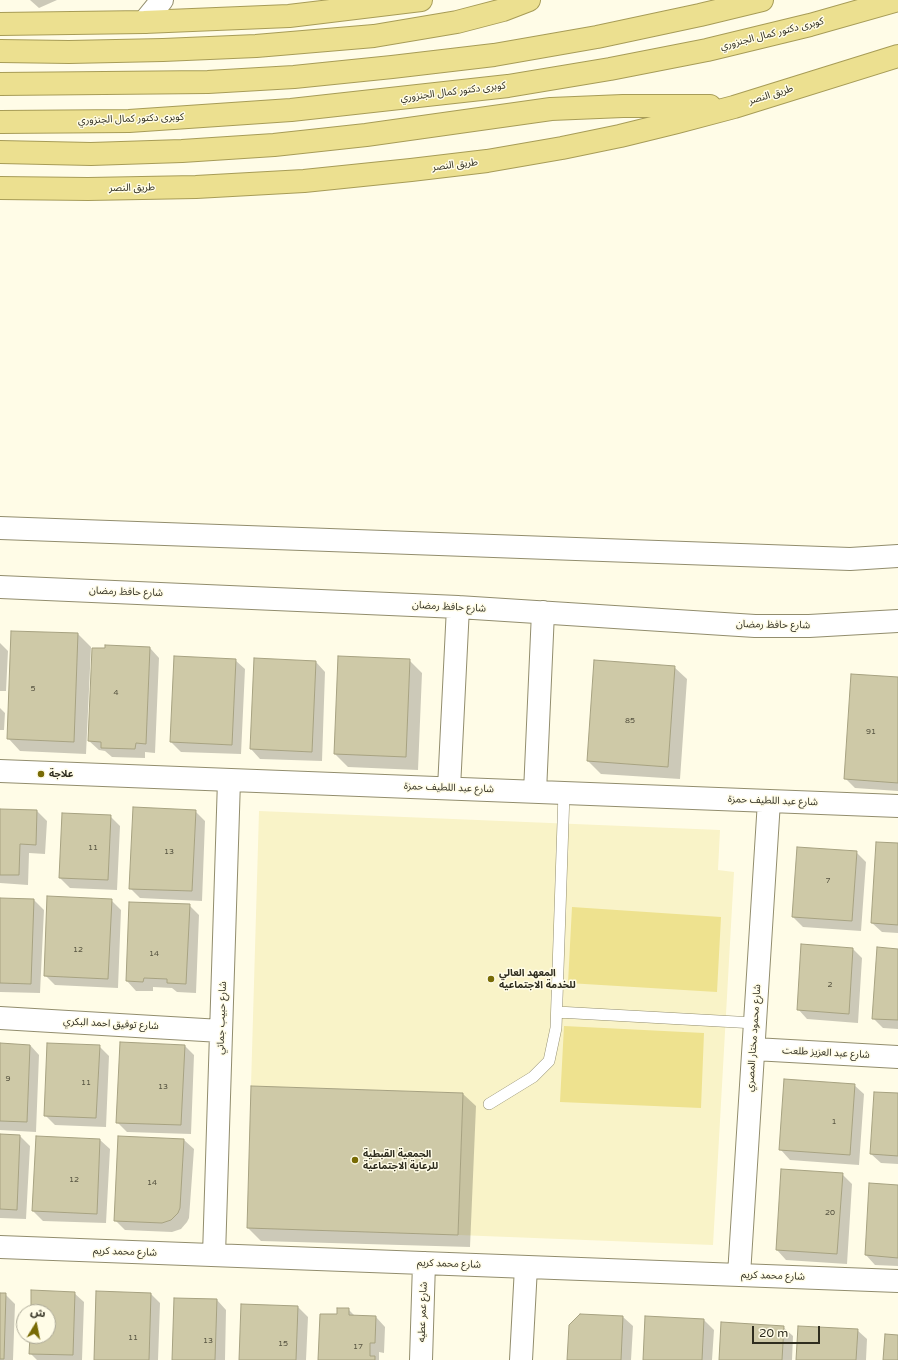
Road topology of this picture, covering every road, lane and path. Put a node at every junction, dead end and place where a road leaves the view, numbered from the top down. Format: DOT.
graph roads {
  1 [pos="162,0"];
  2 [pos="421,0"];
  3 [pos="529,0"];
  4 [pos="762,0"];
  5 [pos="898,0"];
  6 [pos="342,4"];
  7 [pos="144,22"];
  8 [pos="0,24"];
  9 [pos="0,51"];
  10 [pos="898,56"];
  11 [pos="0,84"];
  12 [pos="734,107"];
  13 [pos="0,122"];
  14 [pos="0,152"];
  15 [pos="0,188"];
  16 [pos="0,528"];
  17 [pos="898,556"];
  18 [pos="0,587"];
  19 [pos="458,607"];
  20 [pos="543,612"];
  21 [pos="898,621"];
  22 [pos="863,624"];
  23 [pos="898,628"];
  24 [pos="0,771"];
  25 [pos="229,780"];
  26 [pos="449,788"];
  27 [pos="535,792"];
  28 [pos="564,793"];
  29 [pos="769,801"];
  30 [pos="898,806"];
  31 [pos="557,1012"];
  32 [pos="0,1018"];
  33 [pos="755,1023"];
  34 [pos="221,1031"];
  35 [pos="754,1049"];
  36 [pos="898,1057"];
  37 [pos="488,1104"];
  38 [pos="0,1247"];
  39 [pos="214,1255"];
  40 [pos="424,1263"];
  41 [pos="526,1267"];
  42 [pos="739,1275"];
  43 [pos="898,1281"];
  44 [pos="421,1360"];
  45 [pos="521,1360"];
  1 -- 7 [label="street"];
  2 -- 6 [label="highway"];
  3 -- 9 [label="highway"];
  4 -- 11 [label="highway"];
  5 -- 13 [label="highway, كوبرى دكتور كمال الجنزوري"];
  6 -- 7 [label="highway"];
  7 -- 8 [label="highway"];
  10 -- 12 [label="highway, طريق النصر"];
  12 -- 14 [label="highway"];
  12 -- 15 [label="highway, طريق النصر"];
  16 -- 17 [label="street"];
  18 -- 19 [label="street, شارع حافظ رمضان"];
  19 -- 20 [label="street, شارع حافظ رمضان"];
  19 -- 26 [label="street"];
  20 -- 22 [label="street, شارع حافظ رمضان"];
  20 -- 27 [label="street"];
  21 -- 22 [label="street, شارع حافظ رمضان"];
  22 -- 23 [label="street"];
  24 -- 25 [label="street, شارع عبد اللطيف حمزة"];
  25 -- 26 [label="street, شارع عبد اللطيف حمزة"];
  25 -- 34 [label="street, شارع حبيب جماتي"];
  26 -- 27 [label="street, شارع عبد اللطيف حمزة"];
  27 -- 28 [label="street, شارع عبد اللطيف حمزة"];
  28 -- 29 [label="street, شارع عبد اللطيف حمزة"];
  28 -- 31 [label="lane"];
  29 -- 30 [label="street, شارع عبد اللطيف حمزة"];
  29 -- 33 [label="street, شارع محمود مختار المصري"];
  31 -- 33 [label="lane"];
  31 -- 37 [label="lane"];
  32 -- 34 [label="street, شارع توفيق احمد البكري"];
  33 -- 35 [label="street, شارع محمود مختار المصري"];
  34 -- 39 [label="street, شارع حبيب جماتي"];
  35 -- 36 [label="street, شارع عبد العزيز طلعت"];
  35 -- 42 [label="street, شارع محمود مختار المصري"];
  38 -- 39 [label="street, شارع محمد كريم"];
  39 -- 40 [label="street, شارع محمد كريم"];
  40 -- 41 [label="street, شارع محمد كريم"];
  40 -- 44 [label="street, شارع عمر عطيه"];
  41 -- 42 [label="street, شارع محمد كريم"];
  41 -- 45 [label="street"];
  42 -- 43 [label="street, شارع محمد كريم"];
}
